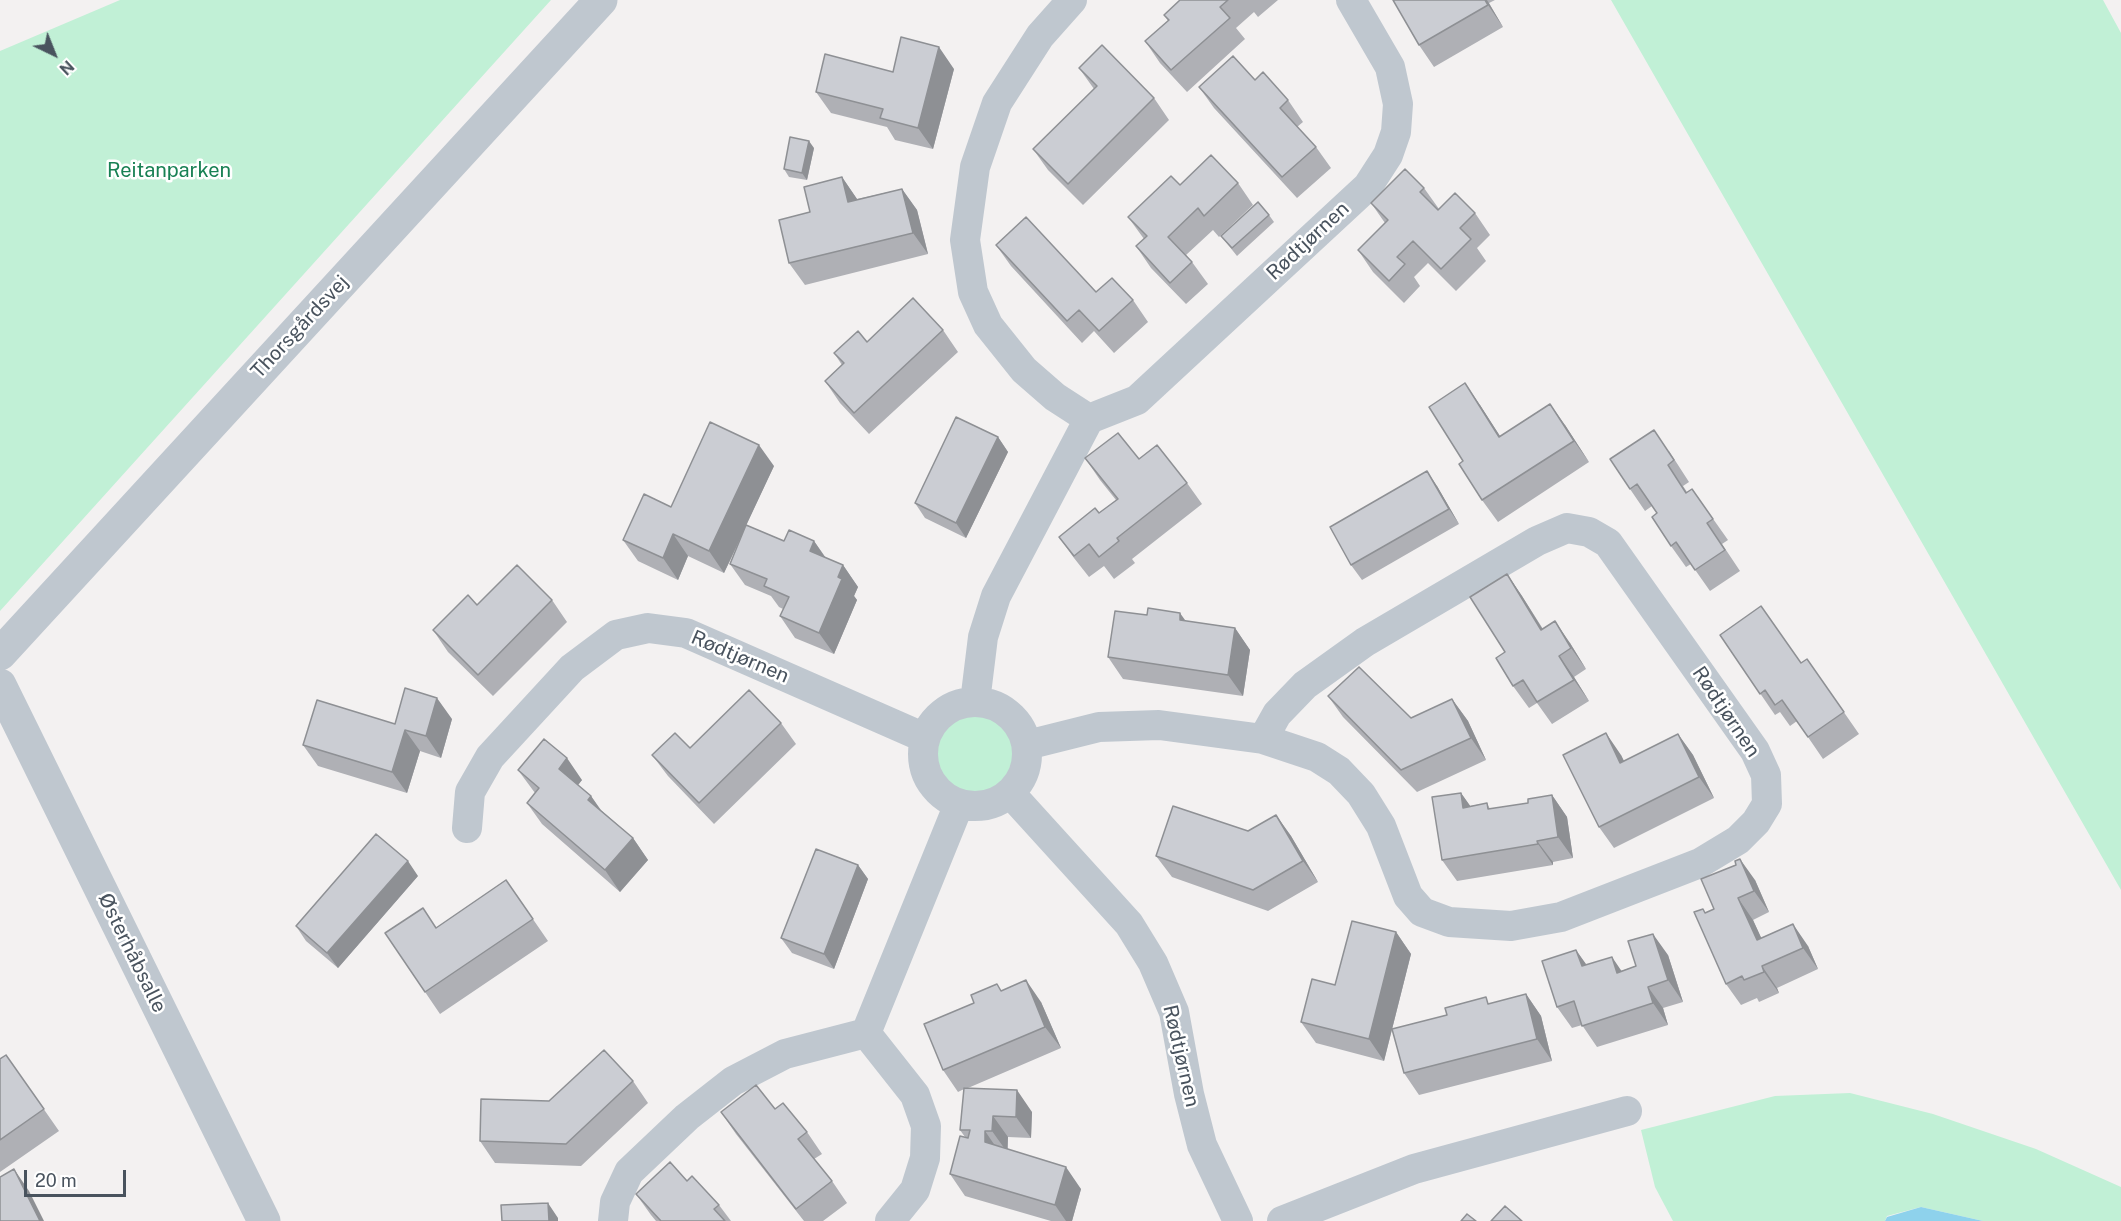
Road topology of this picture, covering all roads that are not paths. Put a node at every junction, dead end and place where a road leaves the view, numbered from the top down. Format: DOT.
graph roads {
  1 [pos="601,0"];
  2 [pos="1072,0"];
  3 [pos="1351,0"];
  4 [pos="1089,420"];
  5 [pos="0,654"];
  6 [pos="0,685"];
  7 [pos="975,702"];
  8 [pos="925,738"];
  9 [pos="1263,739"];
  10 [pos="1027,745"];
  11 [pos="1010,793"];
  12 [pos="958,804"];
  13 [pos="467,828"];
  14 [pos="866,1033"];
  15 [pos="1627,1111"];
  16 [pos="264,1221"];
  17 [pos="613,1221"];
  18 [pos="890,1221"];
  19 [pos="1238,1221"];
  20 [pos="1282,1221"];
  1 -- 5 [label="street, Thorsgårdsvej"];
  2 -- 4 [label="street"];
  3 -- 4 [label="street, Rødtjørnen"];
  4 -- 7 [label="street"];
  6 -- 16 [label="street, Østerhåbsalle"];
  7 -- 8 [label="street"];
  7 -- 10 [label="street"];
  8 -- 12 [label="street"];
  8 -- 13 [label="street, Rødtjørnen"];
  9 -- 9 [label="street, Rødtjørnen"];
  9 -- 10 [label="street, Rødtjørnen"];
  10 -- 11 [label="street"];
  11 -- 12 [label="street"];
  11 -- 19 [label="street, Rødtjørnen"];
  12 -- 14 [label="street"];
  14 -- 17 [label="street"];
  14 -- 18 [label="street"];
  15 -- 20 [label="street"];
}
